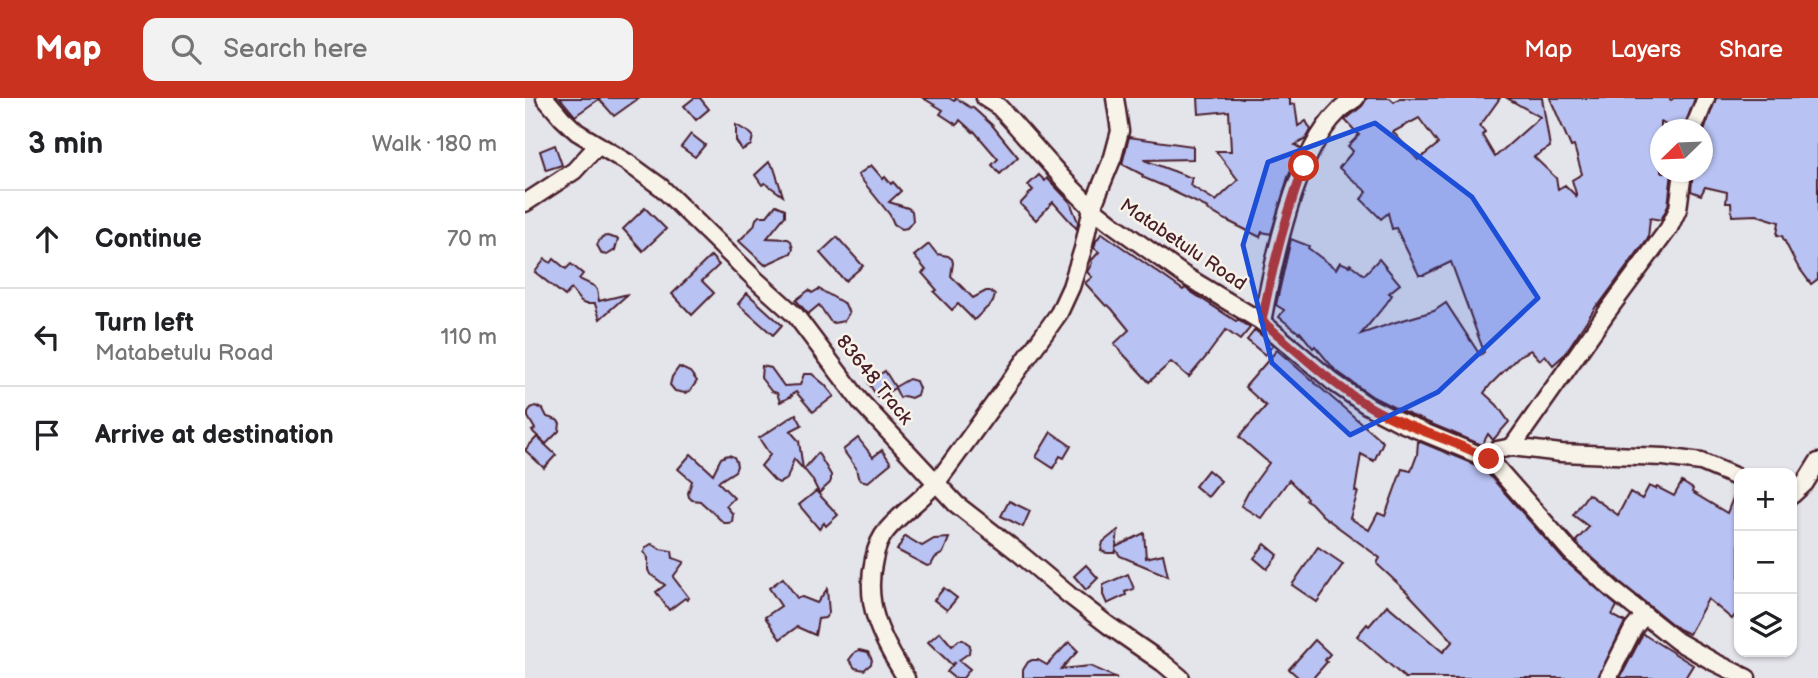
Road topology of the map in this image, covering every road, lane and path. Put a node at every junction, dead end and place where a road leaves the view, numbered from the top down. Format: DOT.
graph roads {
  1 [pos="545,98"];
  2 [pos="985,98"];
  3 [pos="1115,98"];
  4 [pos="1356,98"];
  5 [pos="1706,98"];
  6 [pos="1697,119"];
  7 [pos="598,145"];
  8 [pos="1682,182"];
  9 [pos="525,202"];
  10 [pos="1092,208"];
  11 [pos="1262,321"];
  12 [pos="1512,447"];
  13 [pos="1489,459"];
  14 [pos="1818,462"];
  15 [pos="1734,476"];
  16 [pos="936,483"];
  17 [pos="1797,490"];
  18 [pos="1644,616"];
  19 [pos="906,678"];
  20 [pos="1181,678"];
  21 [pos="1608,678"];
  22 [pos="1747,678"];
  1 -- 7 [label="street, 83648 Track"];
  2 -- 10 [label="street, Matabetulu Road"];
  3 -- 10 [label="street"];
  4 -- 11 [label="street"];
  5 -- 6 [label="street"];
  7 -- 9 [label="street"];
  7 -- 16 [label="street, 83648 Track"];
  8 -- 12 [label="street"];
  10 -- 11 [label="street, Matabetulu Road"];
  10 -- 16 [label="street"];
  11 -- 13 [label="street, Matabetulu Road"];
  12 -- 13 [label="street"];
  12 -- 15 [label="street"];
  13 -- 18 [label="street, Matabetulu Road"];
  14 -- 17 [label="street"];
  16 -- 19 [label="street"];
  16 -- 20 [label="street, 83648 Track"];
  18 -- 21 [label="street"];
  18 -- 22 [label="street, Matabetulu Road"];
}
